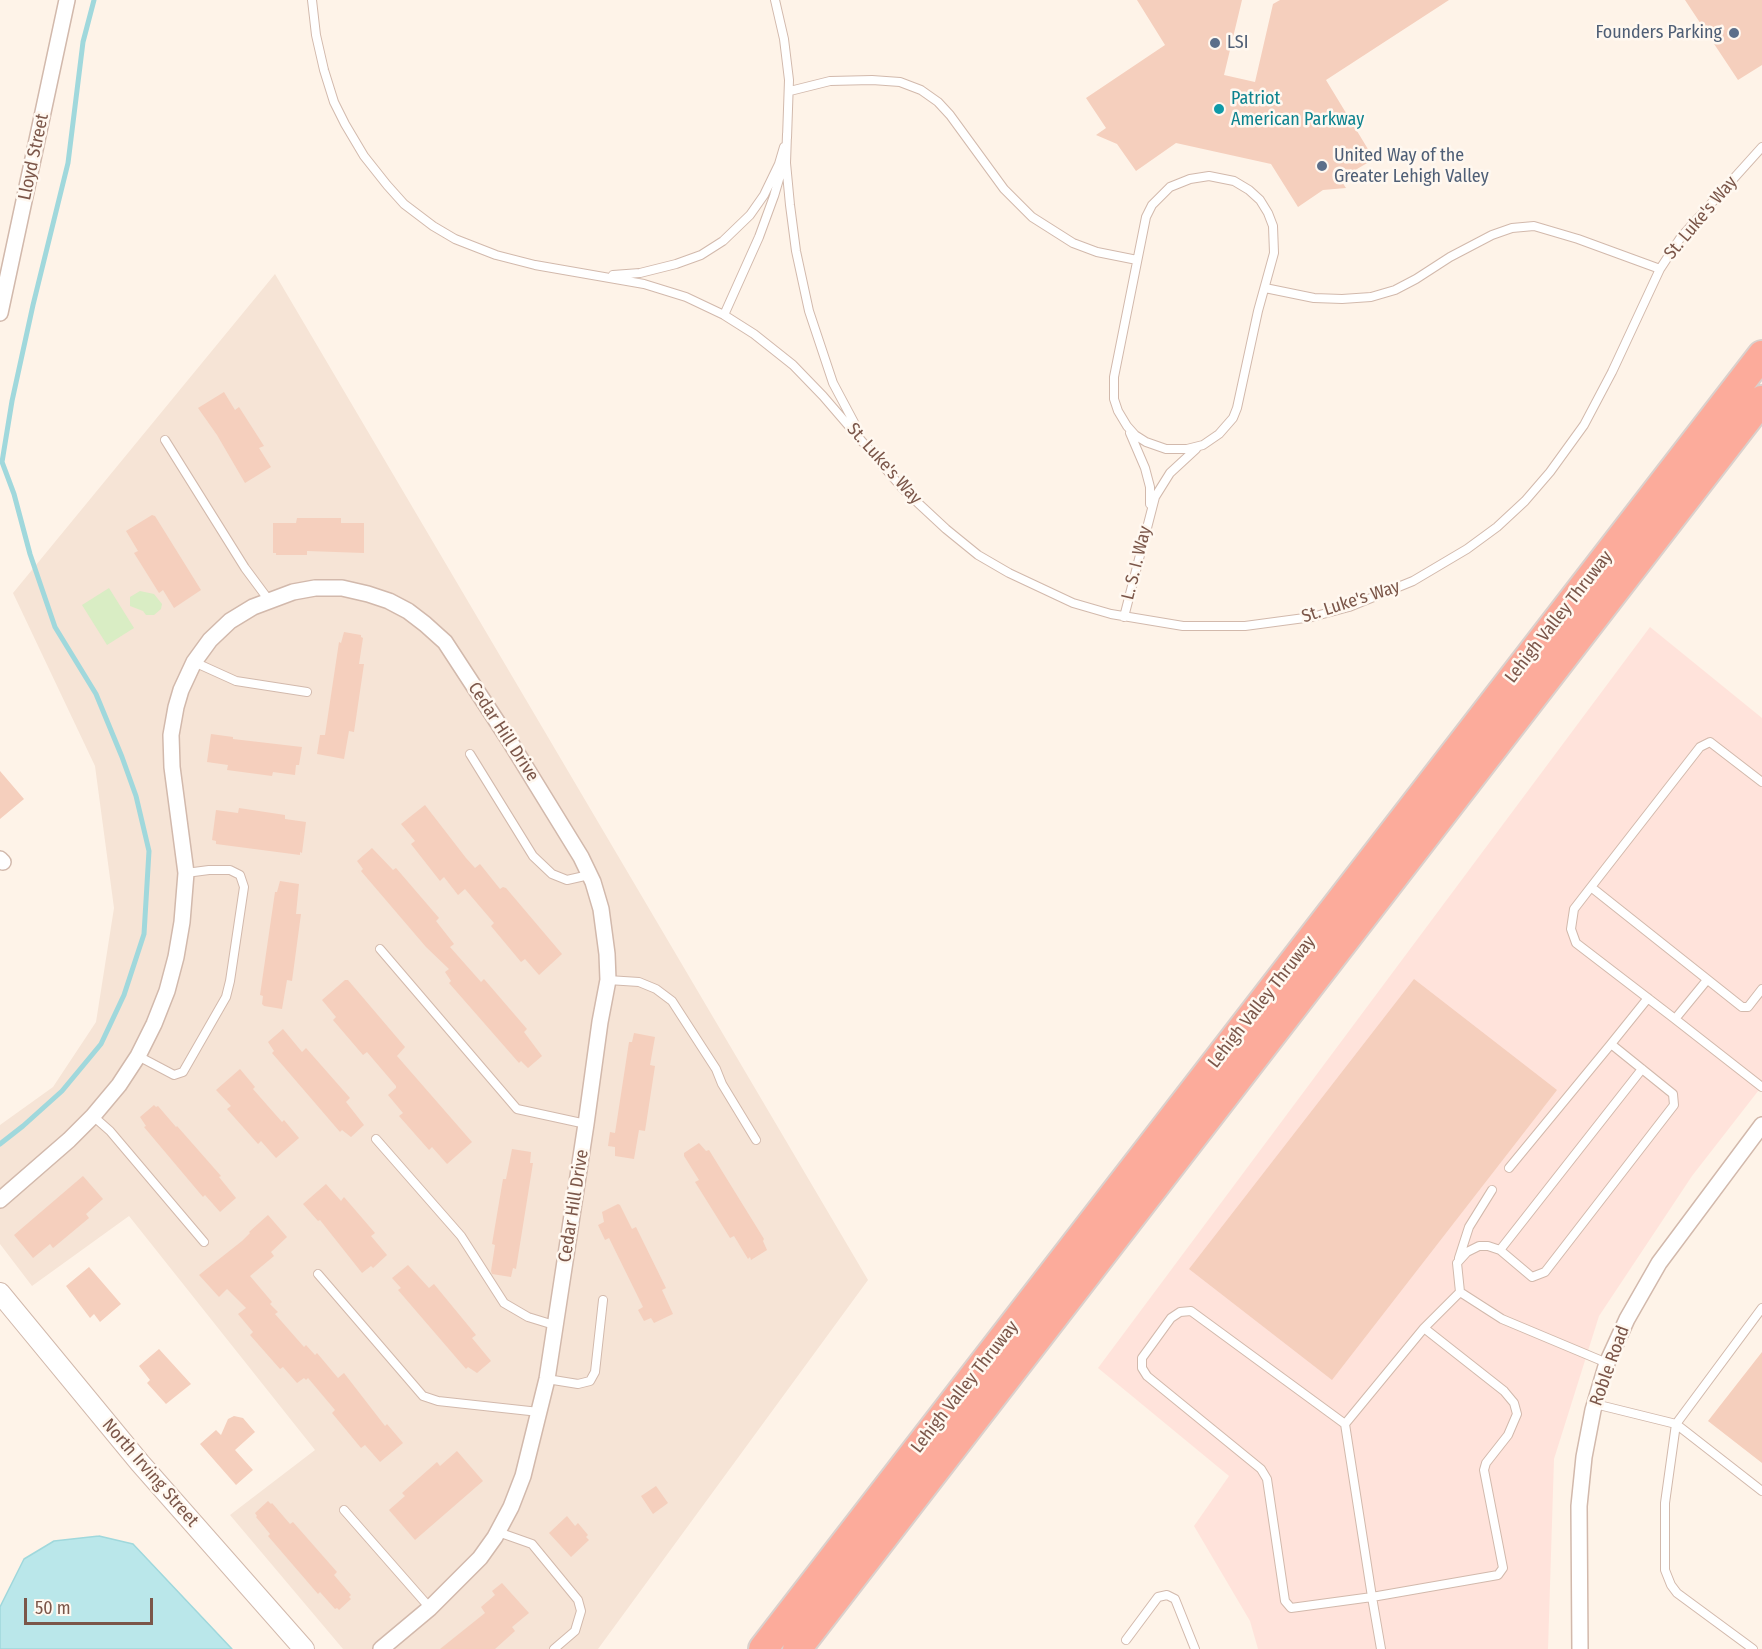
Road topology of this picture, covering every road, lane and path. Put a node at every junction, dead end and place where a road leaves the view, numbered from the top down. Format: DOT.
graph roads {
  1 [pos="67,0"];
  2 [pos="312,0"];
  3 [pos="775,0"];
  4 [pos="790,91"];
  5 [pos="787,134"];
  6 [pos="1762,147"];
  7 [pos="1137,260"];
  8 [pos="1660,269"];
  9 [pos="590,274"];
  10 [pos="1265,288"];
  11 [pos="0,313"];
  12 [pos="724,315"];
  13 [pos="1762,355"];
  14 [pos="1762,400"];
  15 [pos="1124,422"];
  16 [pos="165,440"];
  17 [pos="1203,445"];
  18 [pos="881,464"];
  19 [pos="1150,508"];
  20 [pos="268,599"];
  21 [pos="1124,617"];
  22 [pos="194,662"];
  23 [pos="307,692"];
  24 [pos="470,754"];
  25 [pos="1762,782"];
  26 [pos="186,873"];
  27 [pos="589,875"];
  28 [pos="1591,887"];
  29 [pos="380,949"];
  30 [pos="608,980"];
  31 [pos="1707,980"];
  32 [pos="1762,989"];
  33 [pos="1648,998"];
  34 [pos="1675,1019"];
  35 [pos="1611,1044"];
  36 [pos="138,1056"];
  37 [pos="1642,1070"];
  38 [pos="1762,1086"];
  39 [pos="93,1116"];
  40 [pos="586,1124"];
  41 [pos="1762,1125"];
  42 [pos="376,1139"];
  43 [pos="756,1140"];
  44 [pos="1509,1168"];
  45 [pos="1492,1190"];
  46 [pos="0,1200"];
  47 [pos="204,1242"];
  48 [pos="1500,1250"];
  49 [pos="1457,1263"];
  50 [pos="318,1274"];
  51 [pos="1460,1292"];
  52 [pos="0,1293"];
  53 [pos="603,1300"];
  54 [pos="1762,1308"];
  55 [pos="554,1325"];
  56 [pos="1424,1328"];
  57 [pos="1607,1364"];
  58 [pos="547,1379"];
  59 [pos="1595,1404"];
  60 [pos="539,1412"];
  61 [pos="1345,1424"];
  62 [pos="1676,1424"];
  63 [pos="1762,1491"];
  64 [pos="344,1510"];
  65 [pos="498,1532"];
  66 [pos="1372,1597"];
  67 [pos="430,1608"];
  68 [pos="1126,1640"];
  69 [pos="304,1649"];
  70 [pos="381,1649"];
  71 [pos="554,1649"];
  72 [pos="763,1649"];
  73 [pos="797,1649"];
  74 [pos="1195,1649"];
  75 [pos="1381,1649"];
  76 [pos="1580,1649"];
  77 [pos="1753,1649"];
  1 -- 11 [label="street, Lloyd Street"];
  2 -- 9 [label="lane, St. Luke's Way"];
  3 -- 4 [label="lane"];
  4 -- 5 [label="lane"];
  4 -- 7 [label="lane"];
  5 -- 9 [label="lane"];
  5 -- 12 [label="lane"];
  5 -- 18 [label="lane"];
  6 -- 8 [label="lane, St. Luke's Way"];
  7 -- 10 [label="lane"];
  7 -- 15 [label="lane"];
  8 -- 10 [label="lane"];
  8 -- 21 [label="lane, St. Luke's Way"];
  9 -- 12 [label="lane, St. Luke's Way"];
  10 -- 17 [label="lane"];
  12 -- 18 [label="lane, St. Luke's Way"];
  13 -- 72 [label="highway, Lehigh Valley Thruway"];
  14 -- 73 [label="highway, Lehigh Valley Thruway"];
  15 -- 17 [label="lane"];
  15 -- 19 [label="lane"];
  16 -- 20 [label="lane"];
  17 -- 19 [label="lane"];
  18 -- 21 [label="lane, St. Luke's Way"];
  19 -- 21 [label="lane, L. S. I. Way"];
  20 -- 22 [label="street, Cedar Hill Drive"];
  20 -- 27 [label="street, Cedar Hill Drive"];
  22 -- 23 [label="lane"];
  22 -- 26 [label="street, Cedar Hill Drive"];
  24 -- 27 [label="lane"];
  25 -- 28 [label="lane"];
  26 -- 36 [label="street, Cedar Hill Drive"];
  26 -- 36 [label="lane"];
  27 -- 30 [label="street, Cedar Hill Drive"];
  28 -- 31 [label="lane"];
  28 -- 33 [label="lane"];
  29 -- 40 [label="lane"];
  30 -- 40 [label="street, Cedar Hill Drive"];
  30 -- 43 [label="lane"];
  31 -- 32 [label="lane"];
  31 -- 34 [label="lane"];
  33 -- 34 [label="lane"];
  33 -- 35 [label="lane"];
  34 -- 38 [label="lane"];
  35 -- 37 [label="lane"];
  35 -- 44 [label="lane"];
  36 -- 39 [label="street, Cedar Hill Drive"];
  37 -- 48 [label="lane"];
  37 -- 48 [label="lane"];
  39 -- 46 [label="street, Cedar Hill Drive"];
  39 -- 47 [label="lane"];
  40 -- 55 [label="street, Cedar Hill Drive"];
  41 -- 57 [label="street, Roble Road"];
  42 -- 55 [label="lane"];
  45 -- 49 [label="lane"];
  48 -- 49 [label="lane"];
  49 -- 51 [label="lane"];
  50 -- 60 [label="lane"];
  51 -- 56 [label="lane"];
  51 -- 57 [label="lane"];
  52 -- 69 [label="street, North Irving Street"];
  53 -- 58 [label="lane"];
  54 -- 62 [label="lane"];
  55 -- 58 [label="street, Cedar Hill Drive"];
  56 -- 61 [label="lane"];
  56 -- 66 [label="lane"];
  57 -- 59 [label="street, Roble Road"];
  58 -- 60 [label="street, Cedar Hill Drive"];
  59 -- 62 [label="lane"];
  59 -- 76 [label="street, Roble Road"];
  60 -- 65 [label="street, Cedar Hill Drive"];
  61 -- 66 [label="lane"];
  61 -- 66 [label="lane"];
  62 -- 63 [label="lane"];
  62 -- 77 [label="lane"];
  64 -- 67 [label="lane"];
  65 -- 67 [label="street, Cedar Hill Drive"];
  65 -- 71 [label="lane"];
  66 -- 75 [label="lane"];
  67 -- 70 [label="street, Cedar Hill Drive"];
  68 -- 74 [label="lane"];
}
